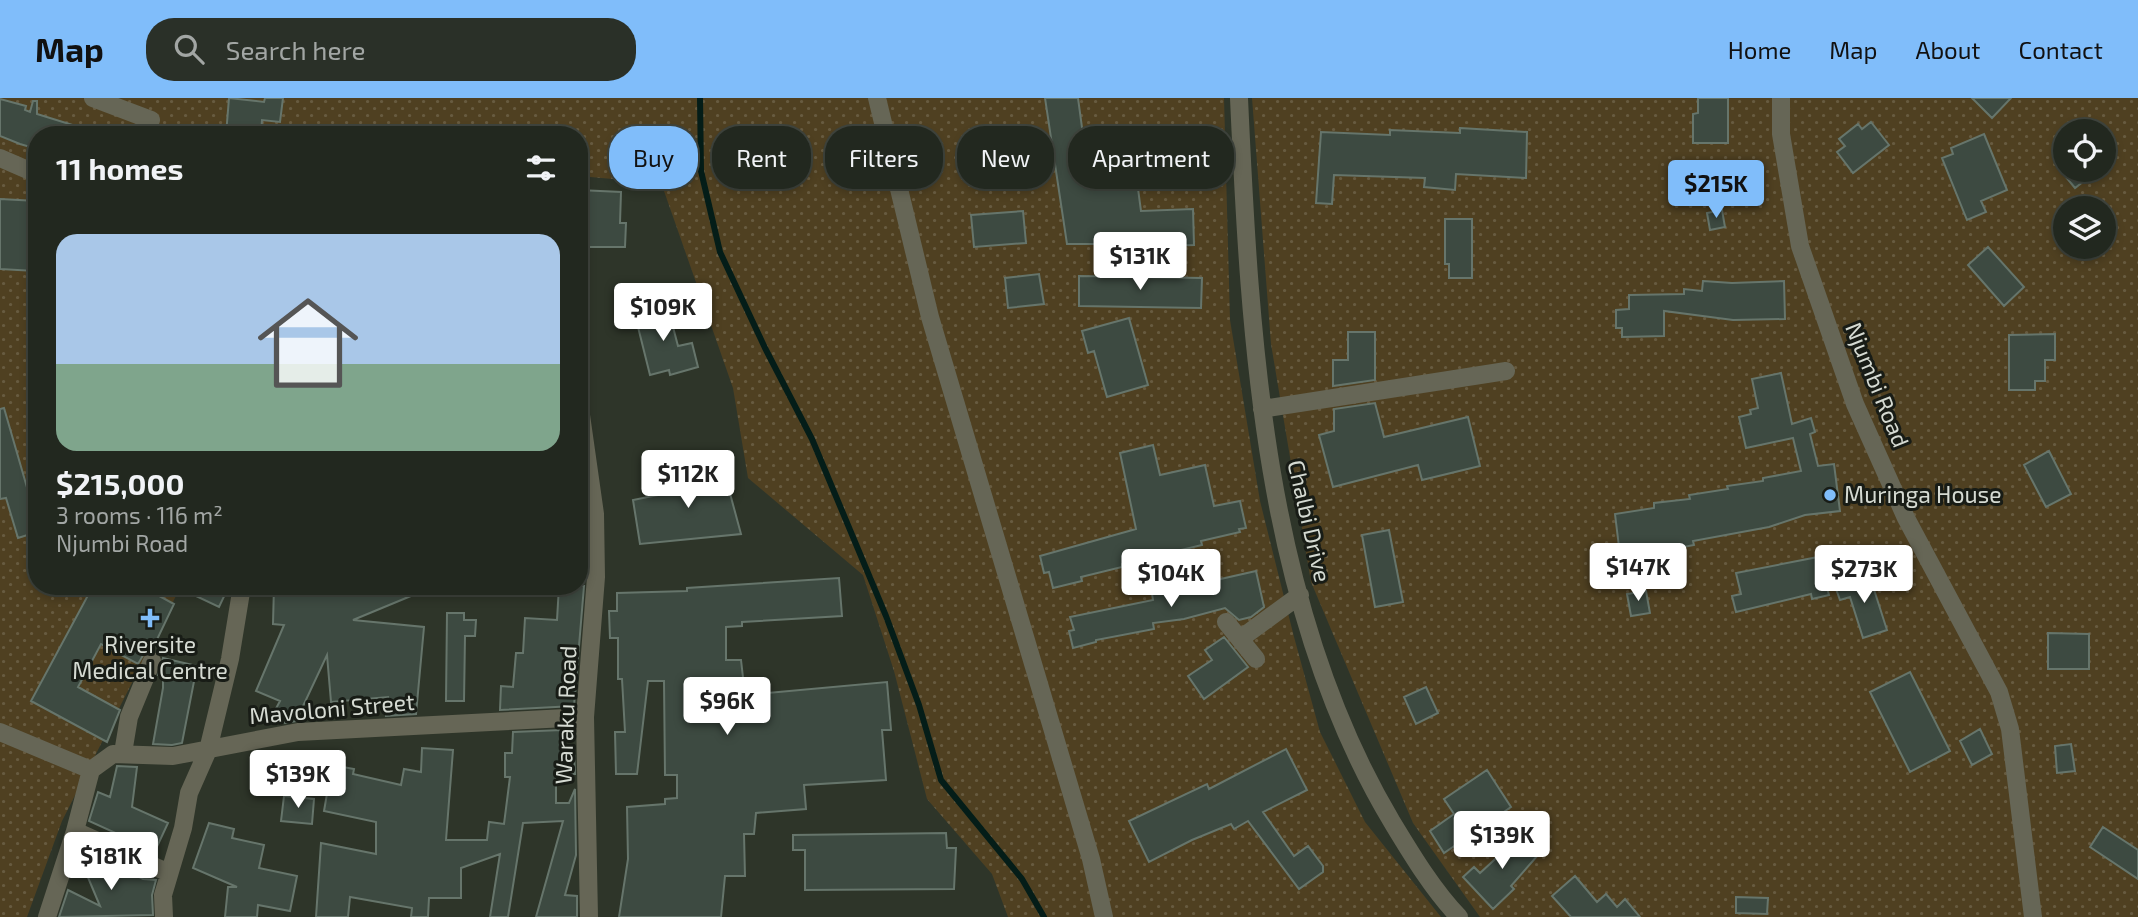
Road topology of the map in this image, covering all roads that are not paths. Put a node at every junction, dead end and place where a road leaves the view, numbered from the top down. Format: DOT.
graph roads {
  1 [pos="93,98"];
  2 [pos="877,98"];
  3 [pos="1239,98"];
  4 [pos="1781,98"];
  5 [pos="151,120"];
  6 [pos="0,158"];
  7 [pos="28,170"];
  8 [pos="1506,370"];
  9 [pos="1262,409"];
  10 [pos="588,465"];
  11 [pos="588,504"];
  12 [pos="595,514"];
  13 [pos="241,595"];
  14 [pos="1300,595"];
  15 [pos="1226,622"];
  16 [pos="1240,639"];
  17 [pos="1256,659"];
  18 [pos="152,661"];
  19 [pos="585,717"];
  20 [pos="0,732"];
  21 [pos="208,750"];
  22 [pos="123,753"];
  23 [pos="91,771"];
  24 [pos="75,831"];
  25 [pos="169,873"];
  26 [pos="47,917"];
  27 [pos="164,917"];
  28 [pos="589,917"];
  29 [pos="1104,917"];
  30 [pos="1459,917"];
  31 [pos="2033,917"];
  1 -- 5 [label="street"];
  2 -- 29 [label="street"];
  3 -- 9 [label="street, Chalbi Drive"];
  4 -- 31 [label="street, Njumbi Road"];
  6 -- 7 [label="street"];
  8 -- 9 [label="street"];
  9 -- 14 [label="street, Chalbi Drive"];
  10 -- 12 [label="street, Waraku Road"];
  11 -- 12 [label="street"];
  12 -- 19 [label="street, Waraku Road"];
  13 -- 21 [label="street"];
  14 -- 16 [label="street"];
  14 -- 30 [label="street, Chalbi Drive"];
  15 -- 16 [label="street"];
  16 -- 17 [label="street"];
  18 -- 22 [label="street"];
  19 -- 21 [label="street, Mavoloni Street"];
  19 -- 28 [label="street, Waraku Road"];
  20 -- 23 [label="street"];
  21 -- 22 [label="street, Mavoloni Street"];
  21 -- 25 [label="street"];
  22 -- 23 [label="street"];
  23 -- 24 [label="street"];
  24 -- 25 [label="street"];
  24 -- 26 [label="street"];
  25 -- 27 [label="street"];
}
